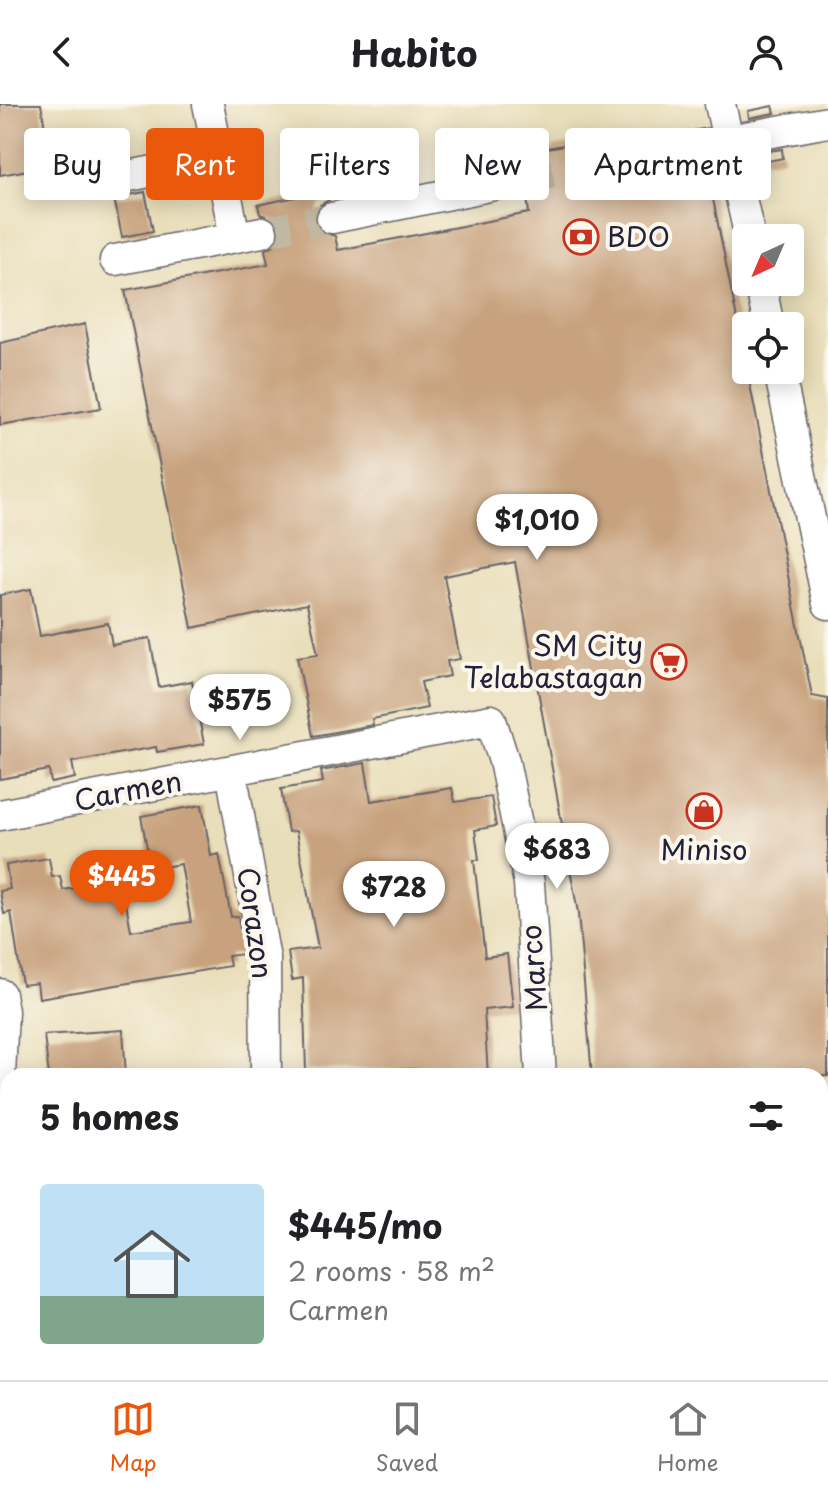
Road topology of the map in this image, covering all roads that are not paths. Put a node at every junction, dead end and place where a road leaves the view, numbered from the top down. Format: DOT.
graph roads {
  1 [pos="208,104"];
  2 [pos="720,104"];
  3 [pos="828,122"];
  4 [pos="213,128"];
  5 [pos="725,128"];
  6 [pos="771,132"];
  7 [pos="435,197"];
  8 [pos="236,200"];
  9 [pos="742,200"];
  10 [pos="332,218"];
  11 [pos="747,224"];
  12 [pos="115,260"];
  13 [pos="782,384"];
  14 [pos="828,604"];
  15 [pos="491,720"];
  16 [pos="231,771"];
  17 [pos="0,815"];
  18 [pos="0,994"];
  19 [pos="0,1068"];
  20 [pos="266,1068"];
  21 [pos="541,1068"];
  1 -- 4 [label="street"];
  2 -- 5 [label="street"];
  3 -- 6 [label="street"];
  7 -- 10 [label="street"];
  8 -- 12 [label="street"];
  9 -- 11 [label="street"];
  13 -- 14 [label="street"];
  15 -- 16 [label="street, Carmen"];
  15 -- 21 [label="street, Marco"];
  16 -- 17 [label="street, Carmen"];
  16 -- 20 [label="street, Corazon"];
  18 -- 19 [label="street"];
}
